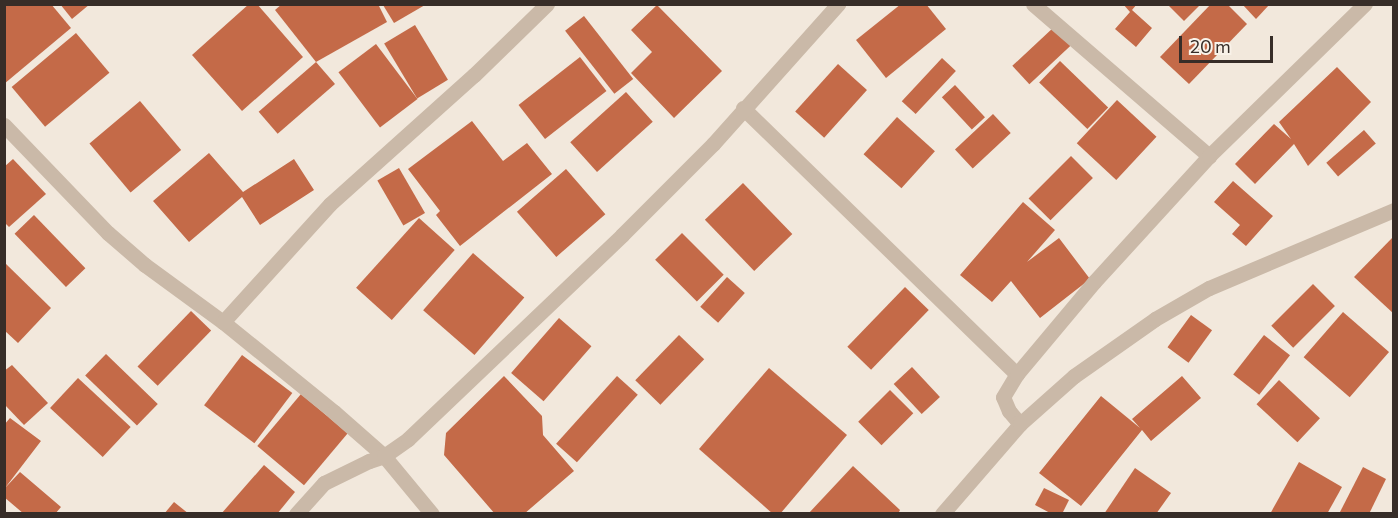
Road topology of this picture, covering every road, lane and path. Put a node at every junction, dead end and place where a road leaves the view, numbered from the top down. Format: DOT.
graph roads {
  1 [pos="547,4"];
  2 [pos="838,4"];
  3 [pos="1033,4"];
  4 [pos="1365,4"];
  5 [pos="742,108"];
  6 [pos="4,126"];
  7 [pos="1209,156"];
  8 [pos="1394,210"];
  9 [pos="223,322"];
  10 [pos="1017,374"];
  11 [pos="1020,424"];
  12 [pos="384,456"];
  13 [pos="296,513"];
  14 [pos="432,513"];
  15 [pos="942,513"];
  1 -- 9 [label="street"];
  2 -- 5 [label="street"];
  3 -- 7 [label="street"];
  4 -- 7 [label="street"];
  5 -- 10 [label="street"];
  5 -- 12 [label="street"];
  6 -- 9 [label="street"];
  7 -- 10 [label="street"];
  8 -- 11 [label="street"];
  9 -- 12 [label="street"];
  10 -- 11 [label="street"];
  11 -- 15 [label="street"];
  12 -- 13 [label="street"];
  12 -- 14 [label="street"];
}
